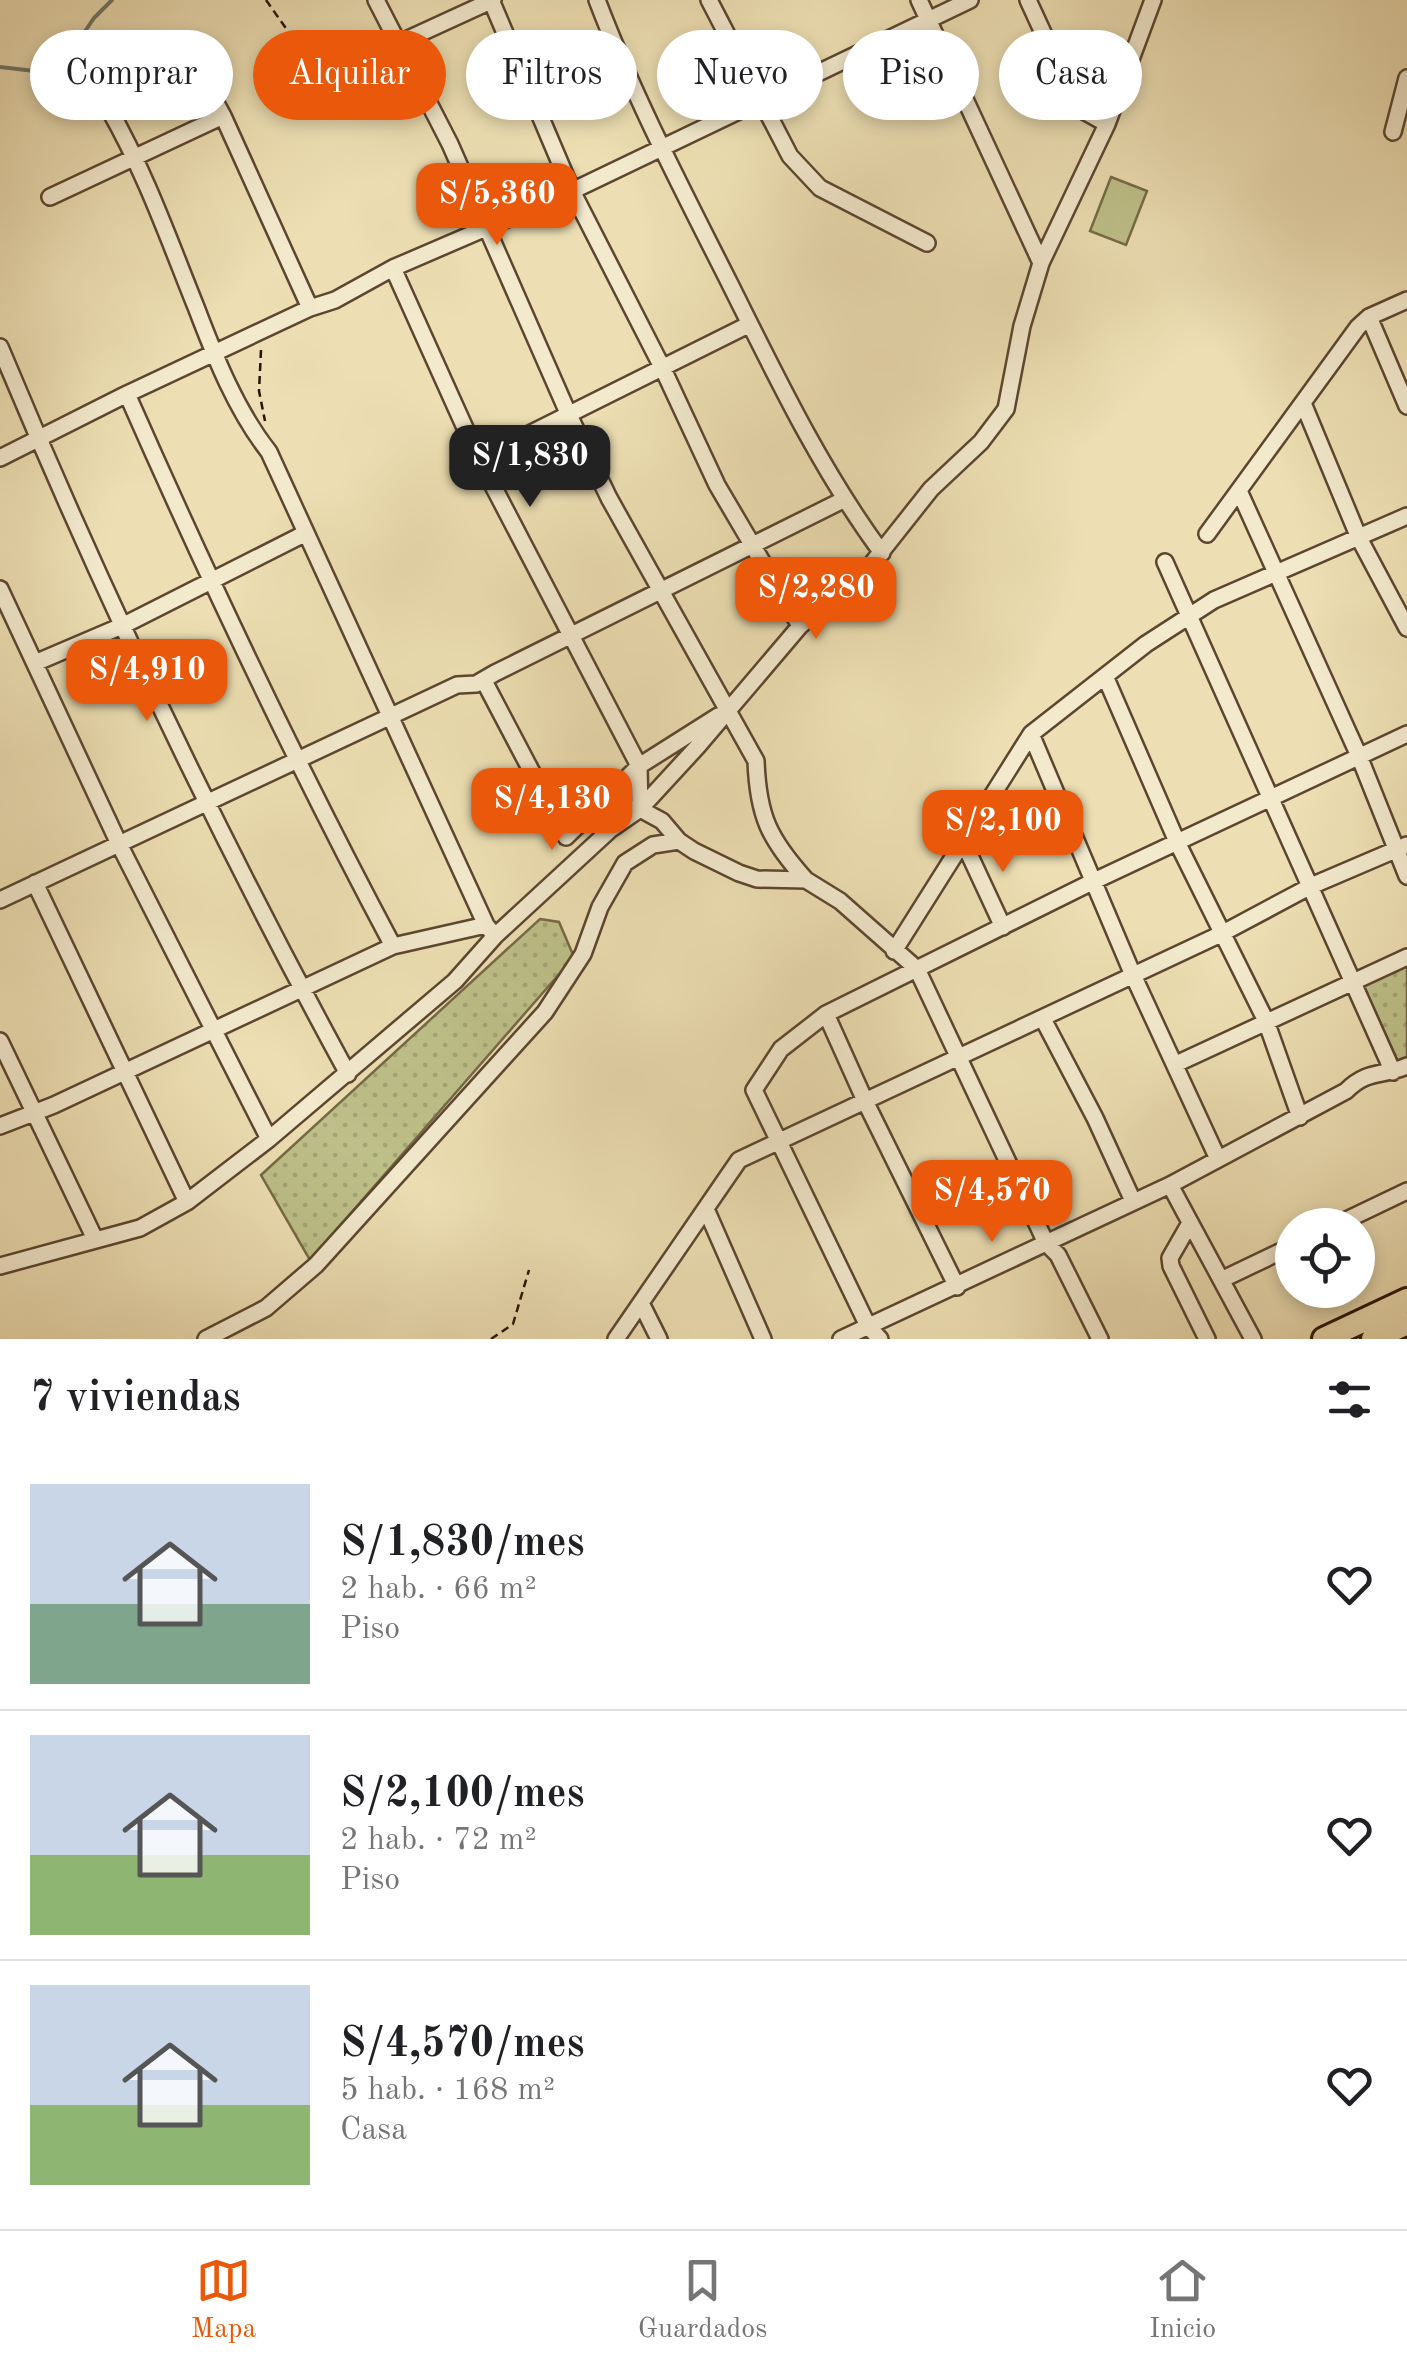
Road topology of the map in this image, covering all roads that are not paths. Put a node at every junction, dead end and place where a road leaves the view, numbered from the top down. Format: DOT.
graph roads {
  1 [pos="376,0"];
  2 [pos="492,0"];
  3 [pos="596,0"];
  4 [pos="709,0"];
  5 [pos="919,0"];
  6 [pos="970,0"];
  7 [pos="1028,0"];
  8 [pos="1148,4"];
  9 [pos="926,19"];
  10 [pos="391,30"];
  11 [pos="430,30"];
  12 [pos="724,30"];
  13 [pos="823,69"];
  14 [pos="1407,78"];
  15 [pos="115,120"];
  16 [pos="215,120"];
  17 [pos="225,120"];
  18 [pos="436,120"];
  19 [pos="719,120"];
  20 [pos="771,120"];
  21 [pos="1107,124"];
  22 [pos="1407,125"];
  23 [pos="661,148"];
  24 [pos="137,158"];
  25 [pos="572,191"];
  26 [pos="50,197"];
  27 [pos="488,227"];
  28 [pos="927,243"];
  29 [pos="1041,263"];
  30 [pos="392,268"];
  31 [pos="1407,300"];
  32 [pos="310,308"];
  33 [pos="1368,317"];
  34 [pos="750,324"];
  35 [pos="0,347"];
  36 [pos="214,355"];
  37 [pos="663,369"];
  38 [pos="127,394"];
  39 [pos="1303,403"];
  40 [pos="1407,406"];
  41 [pos="568,413"];
  42 [pos="39,440"];
  43 [pos="0,458"];
  44 [pos="479,459"];
  45 [pos="1240,492"];
  46 [pos="843,500"];
  47 [pos="1407,516"];
  48 [pos="306,533"];
  49 [pos="1207,534"];
  50 [pos="1359,538"];
  51 [pos="754,546"];
  52 [pos="882,552"];
  53 [pos="1165,562"];
  54 [pos="1274,573"];
  55 [pos="213,579"];
  56 [pos="0,590"];
  57 [pos="661,593"];
  58 [pos="1190,616"];
  59 [pos="124,625"];
  60 [pos="800,626"];
  61 [pos="1407,628"];
  62 [pos="569,638"];
  63 [pos="35,662"];
  64 [pos="1105,676"];
  65 [pos="484,681"];
  66 [pos="726,711"];
  67 [pos="389,718"];
  68 [pos="1031,734"];
  69 [pos="1407,734"];
  70 [pos="1358,756"];
  71 [pos="300,761"];
  72 [pos="639,766"];
  73 [pos="1270,799"];
  74 [pos="210,802"];
  75 [pos="598,808"];
  76 [pos="640,809"];
  77 [pos="679,841"];
  78 [pos="963,841"];
  79 [pos="1178,844"];
  80 [pos="120,846"];
  81 [pos="1401,848"];
  82 [pos="1407,876"];
  83 [pos="806,880"];
  84 [pos="1092,882"];
  85 [pos="35,883"];
  86 [pos="1311,886"];
  87 [pos="0,900"];
  88 [pos="1003,927"];
  89 [pos="490,931"];
  90 [pos="1221,934"];
  91 [pos="393,946"];
  92 [pos="894,951"];
  93 [pos="1407,956"];
  94 [pos="917,969"];
  95 [pos="1133,975"];
  96 [pos="1353,981"];
  97 [pos="301,988"];
  98 [pos="826,1014"];
  99 [pos="1043,1018"];
  100 [pos="1266,1020"];
  101 [pos="211,1029"];
  102 [pos="0,1041"];
  103 [pos="956,1057"];
  104 [pos="1176,1064"];
  105 [pos="1400,1069"];
  106 [pos="124,1072"];
  107 [pos="348,1074"];
  108 [pos="866,1103"];
  109 [pos="32,1111"];
  110 [pos="1300,1117"];
  111 [pos="0,1126"];
  112 [pos="269,1138"];
  113 [pos="779,1142"];
  114 [pos="1218,1160"];
  115 [pos="1170,1185"];
  116 [pos="1407,1191"];
  117 [pos="187,1202"];
  118 [pos="1133,1202"];
  119 [pos="1372,1208"];
  120 [pos="706,1209"];
  121 [pos="1190,1223"];
  122 [pos="94,1239"];
  123 [pos="1046,1243"];
  124 [pos="1275,1254"];
  125 [pos="0,1266"];
  126 [pos="1222,1280"];
  127 [pos="957,1287"];
  128 [pos="1407,1300"];
  129 [pos="641,1303"];
  130 [pos="1407,1323"];
  131 [pos="868,1326"];
  132 [pos="206,1339"];
  133 [pos="616,1339"];
  134 [pos="658,1339"];
  135 [pos="764,1339"];
  136 [pos="841,1339"];
  137 [pos="880,1339"];
  138 [pos="1100,1339"];
  139 [pos="1207,1339"];
  140 [pos="1253,1339"];
  141 [pos="1324,1339"];
  142 [pos="1373,1339"];
  1 -- 10 [label="street"];
  2 -- 11 [label="street"];
  2 -- 25 [label="street"];
  3 -- 23 [label="street"];
  4 -- 12 [label="street"];
  5 -- 9 [label="street"];
  6 -- 9 [label="street"];
  7 -- 21 [label="street"];
  8 -- 21 [label="street"];
  9 -- 13 [label="street"];
  9 -- 29 [label="street"];
  14 -- 22 [label="street"];
  15 -- 24 [label="street"];
  16 -- 24 [label="street"];
  17 -- 32 [label="street"];
  18 -- 27 [label="street"];
  19 -- 23 [label="street"];
  20 -- 28 [label="street"];
  21 -- 29 [label="street"];
  23 -- 25 [label="street"];
  23 -- 34 [label="street"];
  24 -- 26 [label="street"];
  24 -- 36 [label="street"];
  25 -- 27 [label="street"];
  25 -- 37 [label="street"];
  27 -- 30 [label="street"];
  27 -- 41 [label="street"];
  29 -- 52 [label="street"];
  30 -- 32 [label="street"];
  30 -- 44 [label="street"];
  31 -- 33 [label="street"];
  32 -- 36 [label="street"];
  33 -- 39 [label="street"];
  33 -- 40 [label="street"];
  34 -- 37 [label="street"];
  34 -- 46 [label="street"];
  35 -- 42 [label="street"];
  36 -- 38 [label="street"];
  36 -- 48 [label="street"];
  37 -- 41 [label="street"];
  37 -- 51 [label="street"];
  38 -- 42 [label="street"];
  38 -- 55 [label="street"];
  39 -- 45 [label="street"];
  39 -- 50 [label="street"];
  41 -- 44 [label="street"];
  41 -- 57 [label="street"];
  42 -- 43 [label="street"];
  42 -- 59 [label="street"];
  44 -- 62 [label="street"];
  45 -- 49 [label="street"];
  45 -- 54 [label="street"];
  46 -- 51 [label="street"];
  46 -- 52 [label="street"];
  47 -- 50 [label="street"];
  48 -- 55 [label="street"];
  48 -- 67 [label="street"];
  50 -- 54 [label="street"];
  50 -- 61 [label="street"];
  51 -- 57 [label="street"];
  51 -- 60 [label="street"];
  52 -- 60 [label="street"];
  53 -- 58 [label="street"];
  54 -- 58 [label="street"];
  54 -- 70 [label="street"];
  55 -- 59 [label="street"];
  55 -- 71 [label="street"];
  56 -- 63 [label="street"];
  57 -- 62 [label="street"];
  57 -- 66 [label="street"];
  58 -- 64 [label="street"];
  58 -- 73 [label="street"];
  59 -- 63 [label="street"];
  59 -- 74 [label="street"];
  60 -- 66 [label="street"];
  62 -- 65 [label="street"];
  62 -- 72 [label="street"];
  63 -- 80 [label="street"];
  64 -- 68 [label="street"];
  64 -- 79 [label="street"];
  65 -- 67 [label="street"];
  65 -- 75 [label="street"];
  66 -- 72 [label="street"];
  66 -- 76 [label="street"];
  66 -- 83 [label="street"];
  67 -- 71 [label="street"];
  67 -- 89 [label="street"];
  68 -- 78 [label="street"];
  68 -- 84 [label="street"];
  69 -- 70 [label="street"];
  70 -- 73 [label="street"];
  70 -- 81 [label="street"];
  71 -- 74 [label="street"];
  71 -- 91 [label="street"];
  72 -- 75 [label="street"];
  72 -- 76 [label="street"];
  73 -- 79 [label="street"];
  73 -- 86 [label="street"];
  74 -- 80 [label="street"];
  74 -- 97 [label="street"];
  75 -- 76 [label="street"];
  76 -- 77 [label="street"];
  76 -- 89 [label="street"];
  77 -- 83 [label="street"];
  77 -- 132 [label="street"];
  78 -- 88 [label="street"];
  78 -- 92 [label="street"];
  79 -- 84 [label="street"];
  79 -- 90 [label="street"];
  80 -- 85 [label="street"];
  80 -- 101 [label="street"];
  81 -- 82 [label="street"];
  81 -- 86 [label="street"];
  83 -- 92 [label="street"];
  84 -- 88 [label="street"];
  84 -- 95 [label="street"];
  85 -- 87 [label="street"];
  85 -- 106 [label="street"];
  86 -- 90 [label="street"];
  86 -- 96 [label="street"];
  88 -- 94 [label="street"];
  89 -- 91 [label="street"];
  89 -- 107 [label="street"];
  90 -- 95 [label="street"];
  90 -- 100 [label="street"];
  91 -- 97 [label="street"];
  92 -- 94 [label="street"];
  93 -- 96 [label="street"];
  94 -- 98 [label="street"];
  94 -- 103 [label="street"];
  95 -- 99 [label="street"];
  95 -- 104 [label="street"];
  96 -- 100 [label="street"];
  96 -- 105 [label="street"];
  97 -- 101 [label="street"];
  97 -- 107 [label="street"];
  98 -- 108 [label="street"];
  98 -- 113 [label="street"];
  99 -- 103 [label="street"];
  99 -- 118 [label="street"];
  100 -- 104 [label="street"];
  100 -- 110 [label="street"];
  101 -- 106 [label="street"];
  101 -- 112 [label="street"];
  102 -- 109 [label="street"];
  103 -- 108 [label="street"];
  103 -- 123 [label="street"];
  104 -- 114 [label="street"];
  105 -- 110 [label="street"];
  106 -- 109 [label="street"];
  106 -- 117 [label="street"];
  107 -- 112 [label="street"];
  108 -- 113 [label="street"];
  108 -- 127 [label="street"];
  109 -- 111 [label="street"];
  109 -- 122 [label="street"];
  110 -- 114 [label="street"];
  112 -- 117 [label="street"];
  113 -- 120 [label="street"];
  113 -- 131 [label="street"];
  114 -- 115 [label="street"];
  115 -- 118 [label="street"];
  115 -- 121 [label="street"];
  116 -- 119 [label="street"];
  117 -- 122 [label="street"];
  118 -- 123 [label="street"];
  120 -- 129 [label="street"];
  120 -- 135 [label="street"];
  121 -- 126 [label="street"];
  121 -- 139 [label="street"];
  122 -- 125 [label="street"];
  123 -- 127 [label="street"];
  123 -- 138 [label="street"];
  124 -- 126 [label="street"];
  126 -- 140 [label="street"];
  127 -- 131 [label="street"];
  128 -- 141 [label="main road"];
  129 -- 133 [label="street"];
  129 -- 134 [label="street"];
  130 -- 142 [label="main road"];
  131 -- 136 [label="street"];
  131 -- 137 [label="street"];
}
